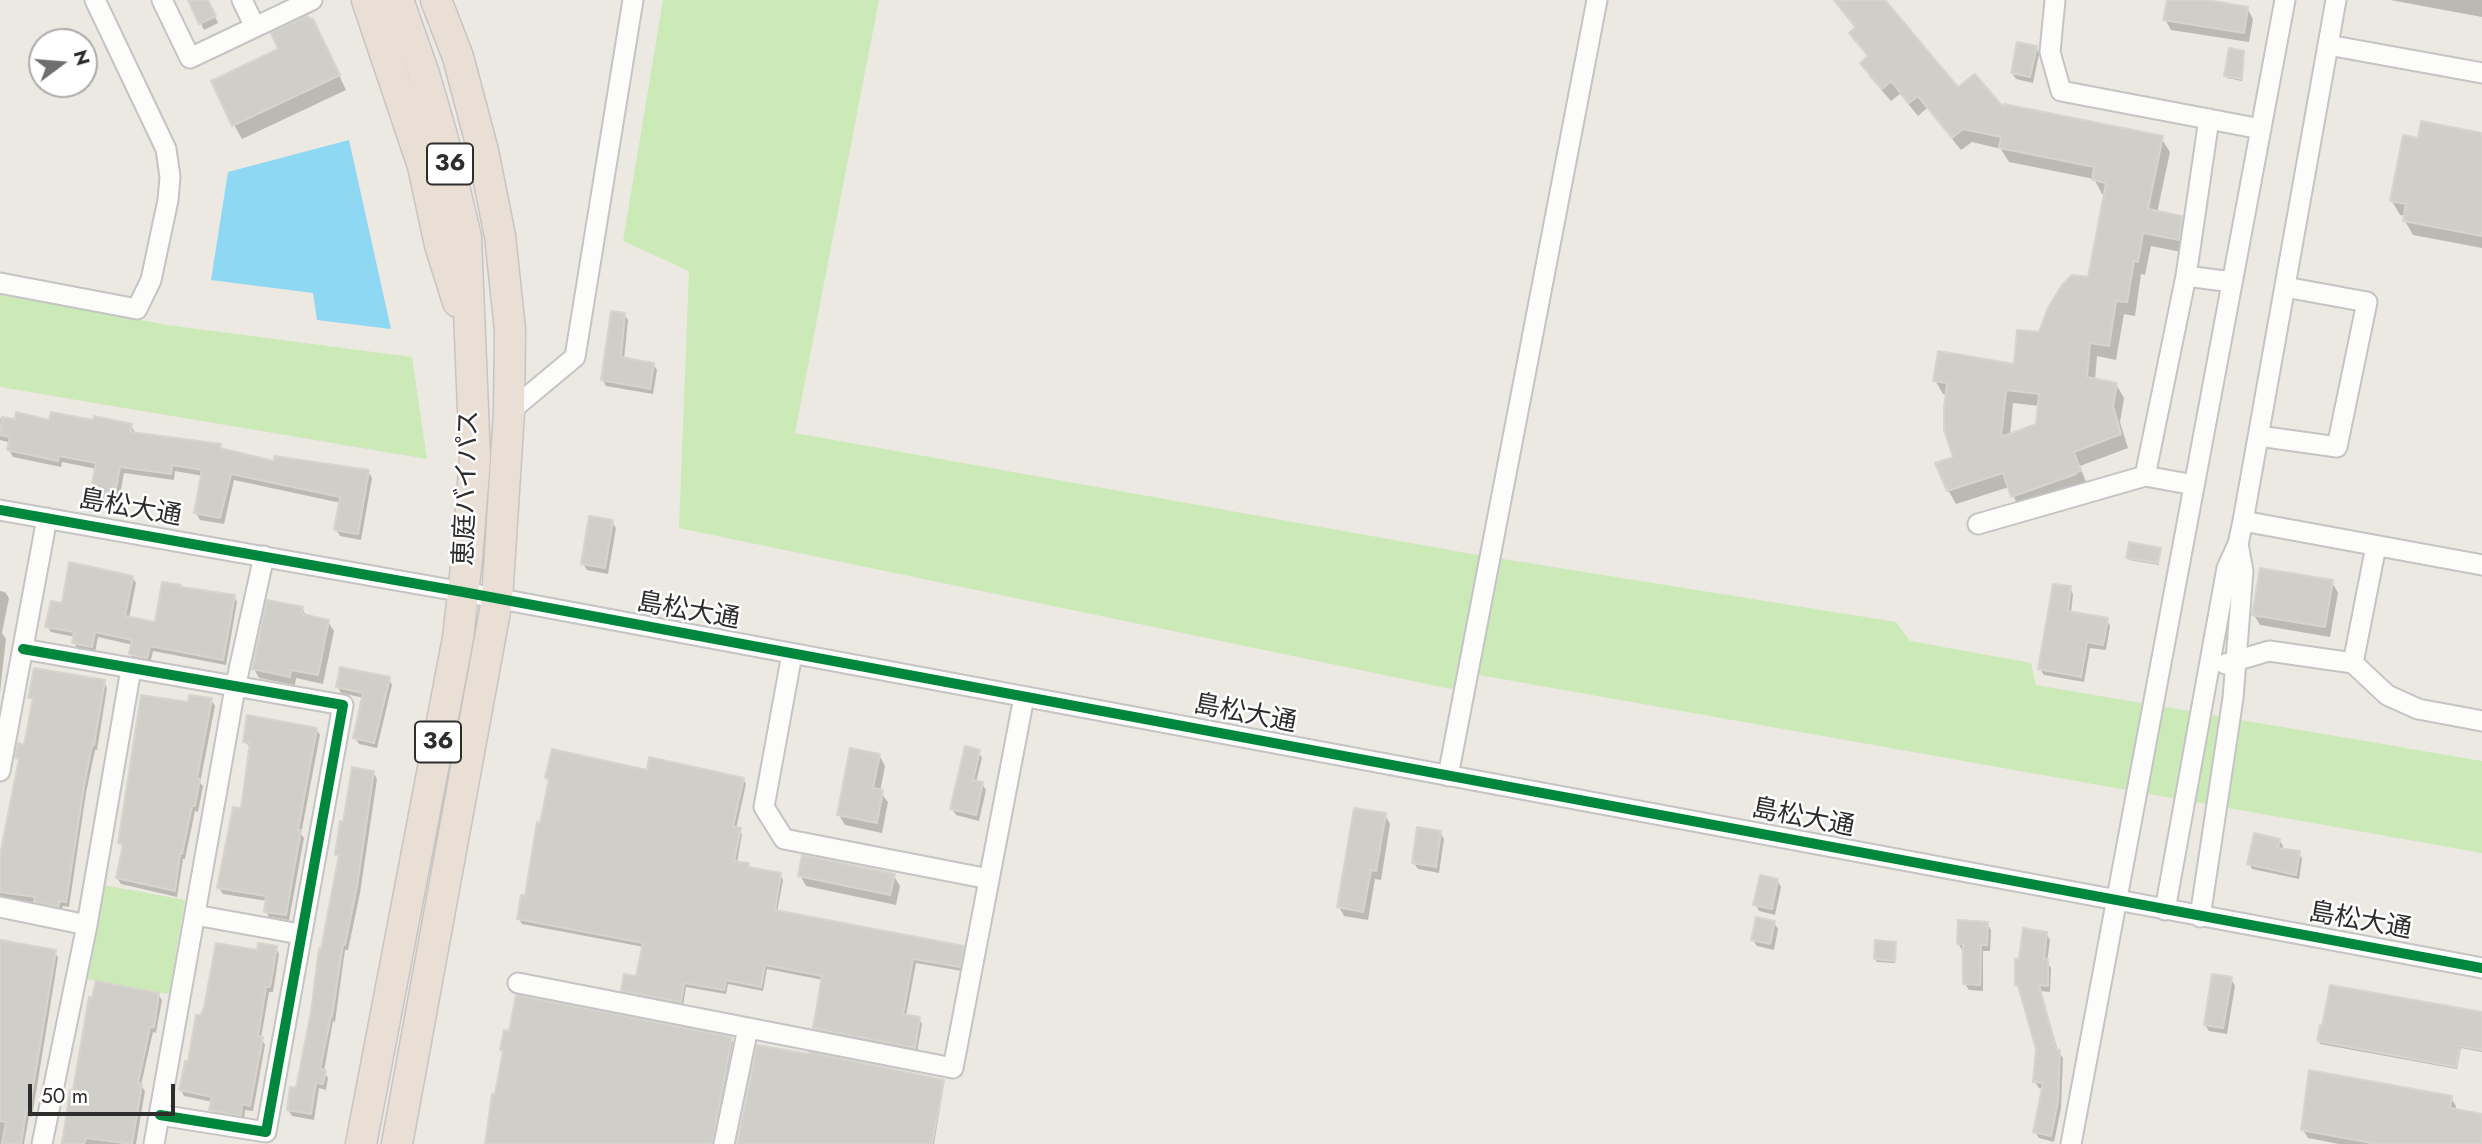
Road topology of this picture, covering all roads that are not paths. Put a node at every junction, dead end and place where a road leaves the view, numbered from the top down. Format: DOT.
graph roads {
  1 [pos="95,0"];
  2 [pos="162,0"];
  3 [pos="242,0"];
  4 [pos="312,0"];
  5 [pos="367,0"];
  6 [pos="398,0"];
  7 [pos="436,0"];
  8 [pos="633,0"];
  9 [pos="1597,0"];
  10 [pos="2055,0"];
  11 [pos="2285,0"];
  12 [pos="2336,0"];
  13 [pos="255,27"];
  14 [pos="2328,45"];
  15 [pos="2482,73"];
  16 [pos="2209,119"];
  17 [pos="2261,129"];
  18 [pos="2186,276"];
  19 [pos="2232,282"];
  20 [pos="0,283"];
  21 [pos="2285,287"];
  22 [pos="469,335"];
  23 [pos="509,411"];
  24 [pos="2259,436"];
  25 [pos="2144,476"];
  26 [pos="2194,485"];
  27 [pos="0,510"];
  28 [pos="47,518"];
  29 [pos="2243,521"];
  30 [pos="1978,524"];
  31 [pos="2238,544"];
  32 [pos="2376,546"];
  33 [pos="264,556"];
  34 [pos="2482,565"];
  35 [pos="463,592"];
  36 [pos="497,600"];
  37 [pos="23,649"];
  38 [pos="792,654"];
  39 [pos="2236,661"];
  40 [pos="2353,663"];
  41 [pos="131,669"];
  42 [pos="2210,669"];
  43 [pos="235,688"];
  44 [pos="1024,697"];
  45 [pos="2482,721"];
  46 [pos="0,771"];
  47 [pos="1447,776"];
  48 [pos="989,879"];
  49 [pos="2115,901"];
  50 [pos="0,907"];
  51 [pos="2165,910"];
  52 [pos="195,915"];
  53 [pos="2200,916"];
  54 [pos="87,925"];
  55 [pos="300,934"];
  56 [pos="2482,968"];
  57 [pos="518,983"];
  58 [pos="748,1028"];
  59 [pos="160,1115"];
  60 [pos="42,1144"];
  61 [pos="154,1144"];
  62 [pos="361,1144"];
  63 [pos="397,1144"];
  64 [pos="724,1144"];
  65 [pos="2071,1144"];
  1 -- 20 [label="street"];
  2 -- 13 [label="street"];
  3 -- 13 [label="street"];
  4 -- 13 [label="street"];
  5 -- 22 [label="highway"];
  6 -- 22 [label="highway, 恵庭バイパス / 36"];
  7 -- 23 [label="highway, 恵庭バイパス / 36"];
  8 -- 23 [label="street"];
  9 -- 47 [label="street"];
  10 -- 16 [label="street"];
  11 -- 17 [label="street"];
  12 -- 14 [label="street"];
  14 -- 15 [label="street"];
  14 -- 21 [label="street"];
  16 -- 17 [label="street"];
  16 -- 18 [label="street"];
  17 -- 19 [label="street"];
  18 -- 19 [label="street"];
  18 -- 25 [label="street"];
  19 -- 26 [label="street"];
  21 -- 24 [label="street"];
  21 -- 24 [label="street"];
  22 -- 35 [label="highway, 恵庭バイパス / 36"];
  23 -- 36 [label="highway, 恵庭バイパス / 36"];
  24 -- 29 [label="street"];
  25 -- 26 [label="street"];
  25 -- 30 [label="street"];
  26 -- 49 [label="street"];
  27 -- 28 [label="street, 島松大通"];
  28 -- 33 [label="street, 島松大通"];
  28 -- 37 [label="street"];
  29 -- 31 [label="street"];
  29 -- 32 [label="street"];
  31 -- 39 [label="street"];
  31 -- 42 [label="street"];
  32 -- 34 [label="street"];
  32 -- 40 [label="street"];
  33 -- 35 [label="street, 島松大通"];
  33 -- 43 [label="street"];
  35 -- 36 [label="street, 島松大通"];
  35 -- 62 [label="highway, 恵庭バイパス / 36"];
  36 -- 38 [label="street, 島松大通"];
  36 -- 63 [label="highway, 恵庭バイパス / 36"];
  37 -- 41 [label="street"];
  37 -- 46 [label="street"];
  38 -- 44 [label="street, 島松大通"];
  38 -- 48 [label="street"];
  39 -- 40 [label="street"];
  39 -- 42 [label="street"];
  39 -- 53 [label="street"];
  40 -- 45 [label="street"];
  41 -- 43 [label="street"];
  41 -- 54 [label="street"];
  42 -- 51 [label="street"];
  43 -- 52 [label="street"];
  43 -- 55 [label="street"];
  44 -- 47 [label="street, 島松大通"];
  44 -- 48 [label="street"];
  47 -- 49 [label="street, 島松大通"];
  48 -- 58 [label="street"];
  49 -- 51 [label="street, 島松大通"];
  49 -- 65 [label="street"];
  50 -- 54 [label="street"];
  51 -- 53 [label="street, 島松大通"];
  52 -- 55 [label="street"];
  52 -- 59 [label="street"];
  53 -- 56 [label="street, 島松大通"];
  54 -- 60 [label="street"];
  55 -- 59 [label="street"];
  57 -- 58 [label="street"];
  58 -- 64 [label="street"];
  59 -- 61 [label="street"];
}
